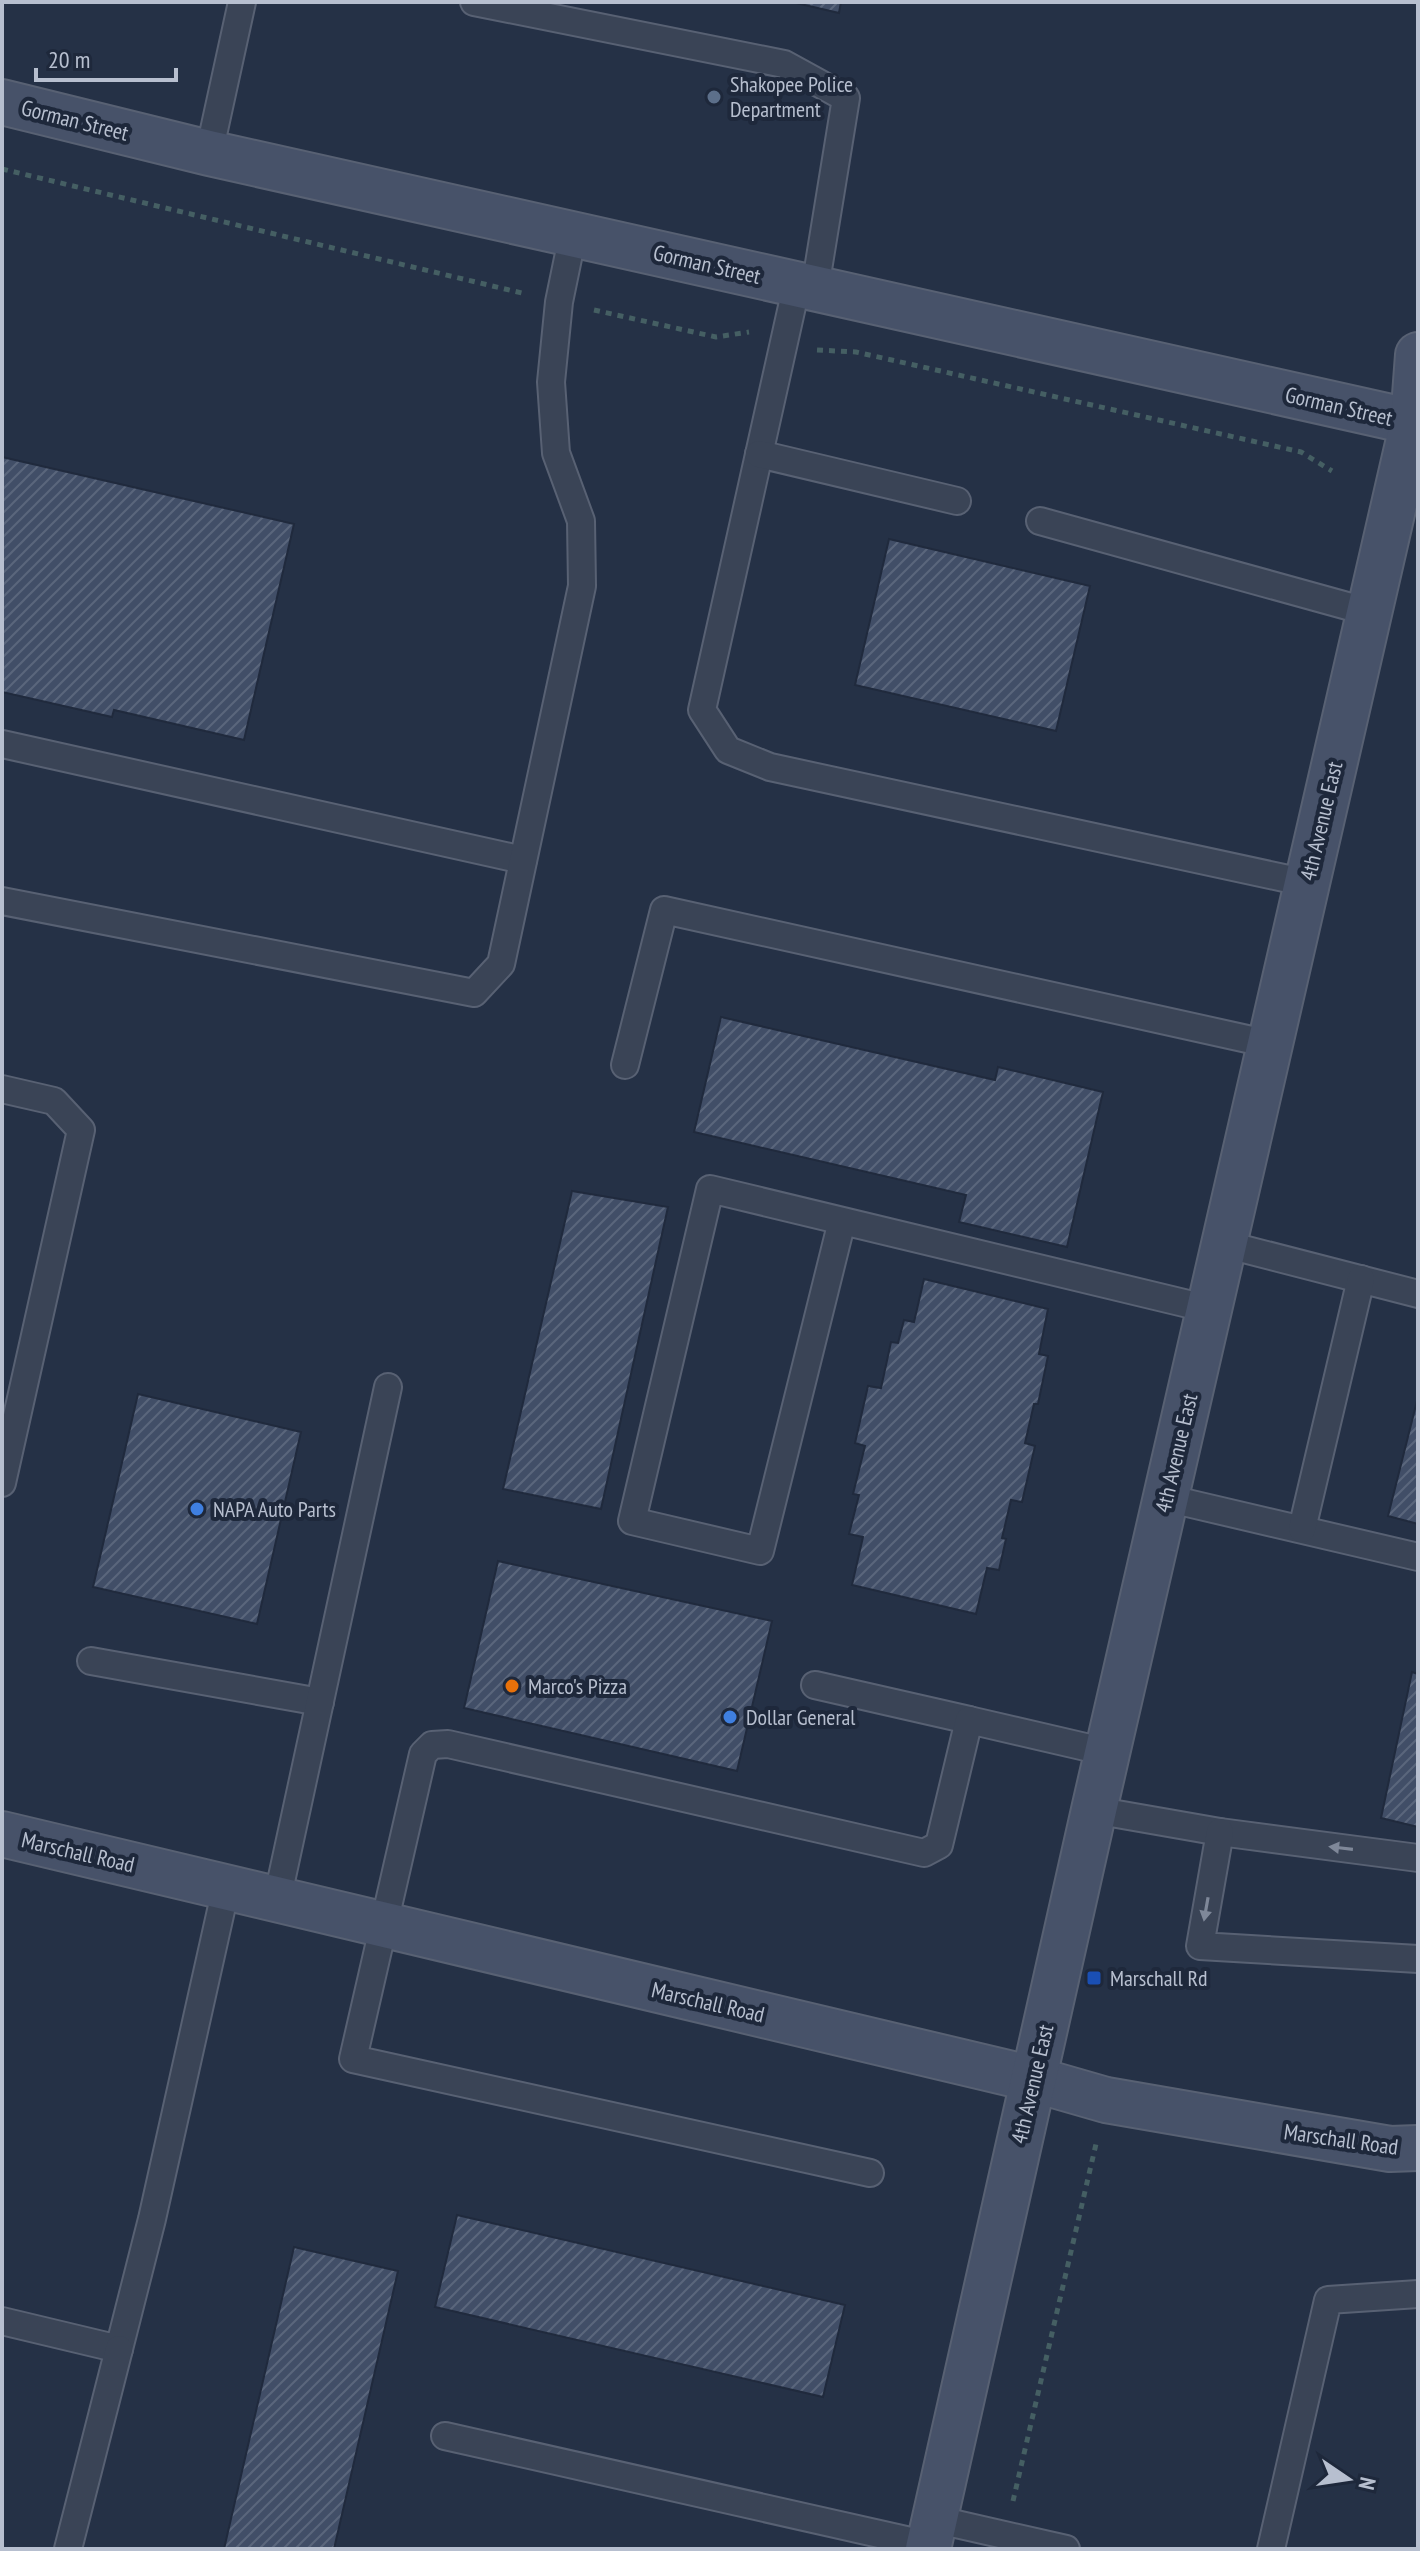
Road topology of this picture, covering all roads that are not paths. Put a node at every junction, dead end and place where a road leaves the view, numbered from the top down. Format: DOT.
graph roads {
  1 [pos="242,2"];
  2 [pos="474,2"];
  3 [pos="2,102"];
  4 [pos="209,153"];
  5 [pos="573,234"];
  6 [pos="806,286"];
  7 [pos="1418,355"];
  8 [pos="1413,422"];
  9 [pos="759,454"];
  10 [pos="957,501"];
  11 [pos="1040,521"];
  12 [pos="1369,612"];
  13 [pos="2,744"];
  14 [pos="523,860"];
  15 [pos="1307,883"];
  16 [pos="2,901"];
  17 [pos="1270,1044"];
  18 [pos="625,1065"];
  19 [pos="2,1089"];
  20 [pos="842,1221"];
  21 [pos="1224,1244"];
  22 [pos="1361,1279"];
  23 [pos="1418,1294"];
  24 [pos="1209,1309"];
  25 [pos="388,1387"];
  26 [pos="2,1483"];
  27 [pos="1166,1498"];
  28 [pos="1302,1529"];
  29 [pos="1418,1557"];
  30 [pos="91,1661"];
  31 [pos="815,1685"];
  32 [pos="320,1702"];
  33 [pos="969,1720"];
  34 [pos="1107,1752"];
  35 [pos="1094,1810"];
  36 [pos="1220,1832"];
  37 [pos="2,1834"];
  38 [pos="1418,1858"];
  39 [pos="226,1888"];
  40 [pos="277,1900"];
  41 [pos="384,1925"];
  42 [pos="1418,1959"];
  43 [pos="1033,2079"];
  44 [pos="1418,2148"];
  45 [pos="870,2173"];
  46 [pos="1418,2294"];
  47 [pos="2,2321"];
  48 [pos="119,2349"];
  49 [pos="445,2436"];
  50 [pos="930,2538"];
  51 [pos="68,2549"];
  52 [pos="1066,2549"];
  53 [pos="1271,2549"];
  1 -- 4 [label="lane"];
  2 -- 6 [label="lane"];
  3 -- 4 [label="street, Gorman Street"];
  4 -- 5 [label="street, Gorman Street"];
  5 -- 6 [label="street, Gorman Street"];
  5 -- 14 [label="lane"];
  6 -- 8 [label="street, Gorman Street"];
  6 -- 9 [label="lane"];
  7 -- 8 [label="street, 4th Avenue East"];
  8 -- 12 [label="street, 4th Avenue East"];
  9 -- 10 [label="lane"];
  9 -- 15 [label="lane"];
  11 -- 12 [label="lane"];
  12 -- 15 [label="street, 4th Avenue East"];
  13 -- 14 [label="lane"];
  14 -- 16 [label="lane"];
  15 -- 17 [label="street, 4th Avenue East"];
  17 -- 18 [label="lane"];
  17 -- 21 [label="street, 4th Avenue East"];
  19 -- 26 [label="lane"];
  20 -- 20 [label="lane"];
  20 -- 24 [label="lane"];
  21 -- 22 [label="lane"];
  21 -- 24 [label="street, 4th Avenue East"];
  22 -- 23 [label="lane"];
  22 -- 28 [label="lane"];
  24 -- 27 [label="street, 4th Avenue East"];
  25 -- 32 [label="lane"];
  27 -- 28 [label="lane"];
  27 -- 34 [label="street, 4th Avenue East"];
  28 -- 29 [label="lane"];
  30 -- 32 [label="lane"];
  31 -- 33 [label="lane"];
  32 -- 40 [label="lane"];
  33 -- 34 [label="lane"];
  33 -- 41 [label="lane"];
  34 -- 35 [label="street, 4th Avenue East"];
  35 -- 36 [label="lane"];
  35 -- 43 [label="street, 4th Avenue East"];
  38 -- 36 [label="lane, one-way"];
  36 -- 42 [label="lane, one-way"];
  37 -- 39 [label="street, Marschall Road"];
  39 -- 40 [label="street, Marschall Road"];
  39 -- 48 [label="lane"];
  40 -- 41 [label="street, Marschall Road"];
  41 -- 43 [label="street, Marschall Road"];
  41 -- 45 [label="lane"];
  43 -- 44 [label="street, Marschall Road"];
  43 -- 50 [label="street, 4th Avenue East"];
  46 -- 53 [label="lane"];
  47 -- 48 [label="lane"];
  48 -- 51 [label="lane"];
  49 -- 50 [label="lane"];
  50 -- 52 [label="lane"];
}
